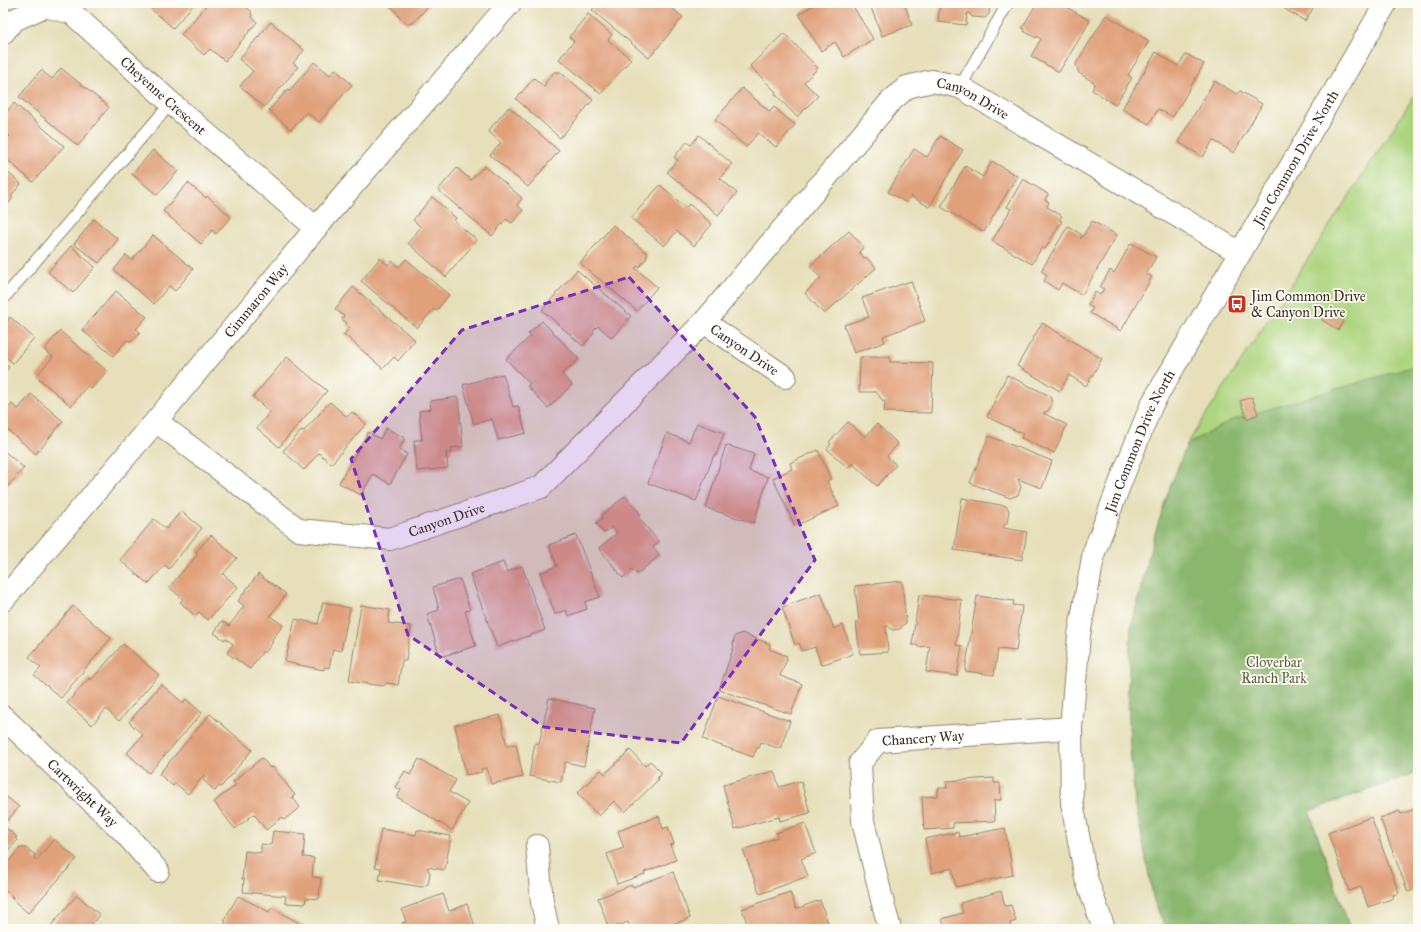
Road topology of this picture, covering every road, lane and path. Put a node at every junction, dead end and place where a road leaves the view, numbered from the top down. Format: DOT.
graph roads {
  1 [pos="510,3"];
  2 [pos="1008,3"];
  3 [pos="1386,3"];
  4 [pos="3,33"];
  5 [pos="960,87"];
  6 [pos="171,103"];
  7 [pos="316,228"];
  8 [pos="1240,253"];
  9 [pos="3,299"];
  10 [pos="704,322"];
  11 [pos="785,377"];
  12 [pos="156,421"];
  13 [pos="3,600"];
  14 [pos="3,717"];
  15 [pos="1070,728"];
  16 [pos="537,846"];
  17 [pos="158,871"];
  18 [pos="548,929"];
  19 [pos="890,929"];
  20 [pos="1104,929"];
  1 -- 7 [label="street, Cimmaron Way"];
  2 -- 5 [label="lane"];
  3 -- 8 [label="street, Jim Common Drive North"];
  4 -- 6 [label="street, Cheyenne Crescent"];
  5 -- 8 [label="street, Canyon Drive"];
  5 -- 10 [label="street, Canyon Drive"];
  6 -- 7 [label="street, Cheyenne Crescent"];
  6 -- 9 [label="lane"];
  7 -- 12 [label="street, Cimmaron Way"];
  8 -- 15 [label="street, Jim Common Drive North"];
  10 -- 11 [label="street, Canyon Drive"];
  10 -- 12 [label="street, Canyon Drive"];
  12 -- 13 [label="street, Cimmaron Way"];
  14 -- 17 [label="street, Cartwright Way"];
  15 -- 19 [label="street, Chancery Way"];
  15 -- 20 [label="street, Jim Common Drive North"];
  16 -- 18 [label="street"];
}
